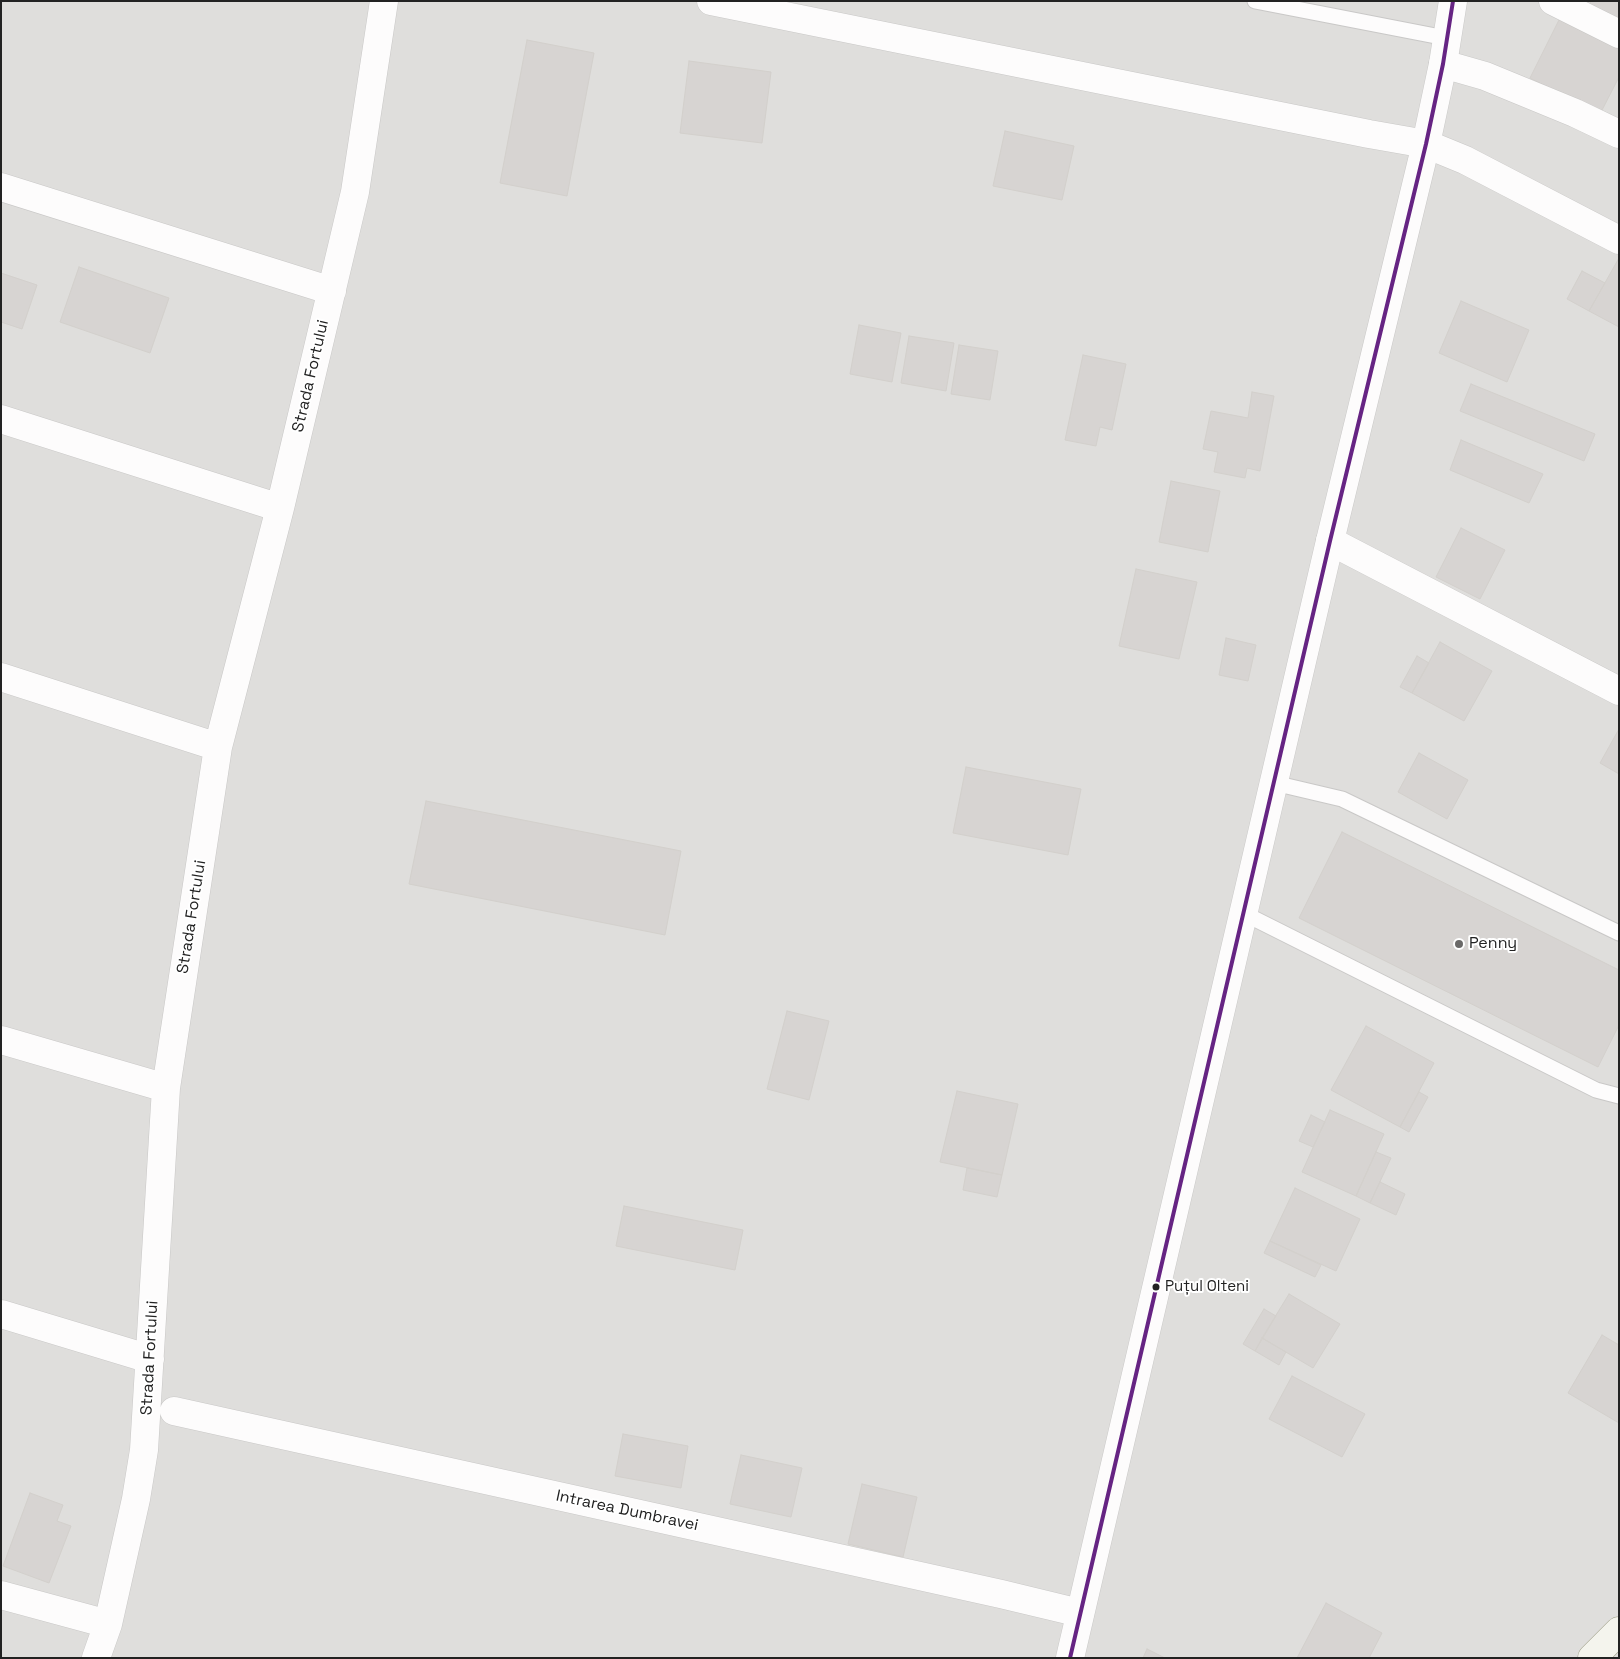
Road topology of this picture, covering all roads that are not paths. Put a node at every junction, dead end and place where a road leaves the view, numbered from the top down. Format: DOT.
graph roads {
  1 [pos="384,1"];
  2 [pos="711,1"];
  3 [pos="1255,1"];
  4 [pos="1453,1"];
  5 [pos="1553,1"];
  6 [pos="1619,34"];
  7 [pos="1445,51"];
  8 [pos="1619,134"];
  9 [pos="1426,144"];
  10 [pos="1,187"];
  11 [pos="1619,240"];
  12 [pos="332,291"];
  13 [pos="1,419"];
  14 [pos="280,508"];
  15 [pos="1330,541"];
  16 [pos="1,677"];
  17 [pos="1619,691"];
  18 [pos="218,747"];
  19 [pos="1274,783"];
  20 [pos="1243,914"];
  21 [pos="1619,933"];
  22 [pos="1,1040"];
  23 [pos="166,1088"];
  24 [pos="1619,1096"];
  25 [pos="1,1314"];
  26 [pos="150,1359"];
  27 [pos="174,1411"];
  28 [pos="1,1595"];
  29 [pos="1080,1613"];
  30 [pos="108,1624"];
  31 [pos="1619,1631"];
  32 [pos="96,1658"];
  33 [pos="1070,1658"];
  34 [pos="1592,1658"];
  1 -- 12 [label="street, Strada Fortului"];
  2 -- 9 [label="street"];
  3 -- 7 [label="lane"];
  4 -- 7 [label="street"];
  5 -- 6 [label="street"];
  7 -- 8 [label="street"];
  7 -- 9 [label="street"];
  9 -- 11 [label="street"];
  9 -- 15 [label="street"];
  10 -- 12 [label="street"];
  12 -- 14 [label="street, Strada Fortului"];
  13 -- 14 [label="street"];
  14 -- 18 [label="street, Strada Fortului"];
  15 -- 17 [label="street"];
  15 -- 19 [label="street"];
  16 -- 18 [label="street"];
  18 -- 23 [label="street, Strada Fortului"];
  19 -- 20 [label="street"];
  19 -- 21 [label="lane"];
  20 -- 24 [label="lane"];
  20 -- 29 [label="street"];
  22 -- 23 [label="street"];
  23 -- 26 [label="street, Strada Fortului"];
  25 -- 26 [label="street"];
  26 -- 30 [label="street, Strada Fortului"];
  27 -- 29 [label="street, Intrarea Dumbravei"];
  28 -- 30 [label="street"];
  29 -- 33 [label="street"];
  30 -- 32 [label="street, Strada Fortului"];
  31 -- 34 [label="main road"];
}
